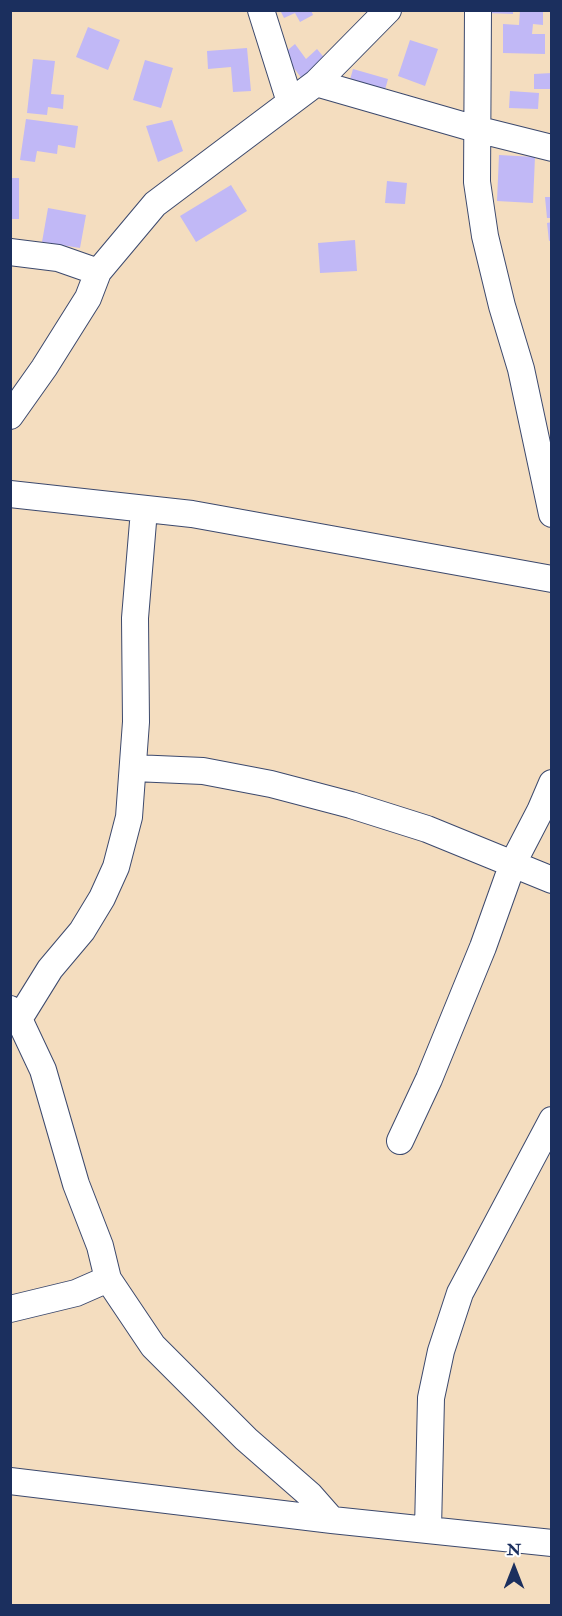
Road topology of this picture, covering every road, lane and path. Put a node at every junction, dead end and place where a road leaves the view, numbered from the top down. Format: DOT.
graph roads {
  1 [pos="261,10"];
  2 [pos="388,10"];
  3 [pos="478,10"];
  4 [pos="316,83"];
  5 [pos="290,102"];
  6 [pos="476,129"];
  7 [pos="552,148"];
  8 [pos="10,252"];
  9 [pos="98,272"];
  10 [pos="10,416"];
  11 [pos="10,494"];
  12 [pos="144,510"];
  13 [pos="552,514"];
  14 [pos="552,579"];
  15 [pos="134,768"];
  16 [pos="552,783"];
  17 [pos="513,863"];
  18 [pos="552,880"];
  19 [pos="15,1014"];
  20 [pos="552,1120"];
  21 [pos="400,1141"];
  22 [pos="108,1279"];
  23 [pos="10,1309"];
  24 [pos="10,1481"];
  25 [pos="332,1520"];
  26 [pos="429,1529"];
  27 [pos="552,1543"];
  1 -- 5 [label="street"];
  2 -- 4 [label="street"];
  3 -- 6 [label="street"];
  4 -- 5 [label="street"];
  4 -- 6 [label="street"];
  5 -- 9 [label="street"];
  6 -- 7 [label="street"];
  6 -- 13 [label="street"];
  8 -- 9 [label="street"];
  9 -- 10 [label="street"];
  11 -- 12 [label="street"];
  12 -- 14 [label="street"];
  12 -- 15 [label="street"];
  15 -- 17 [label="street"];
  15 -- 19 [label="street"];
  16 -- 17 [label="street"];
  17 -- 18 [label="street"];
  17 -- 21 [label="street"];
  19 -- 22 [label="street"];
  20 -- 26 [label="street"];
  22 -- 23 [label="street"];
  22 -- 25 [label="street"];
  24 -- 25 [label="street"];
  25 -- 26 [label="street"];
  26 -- 27 [label="street"];
}
